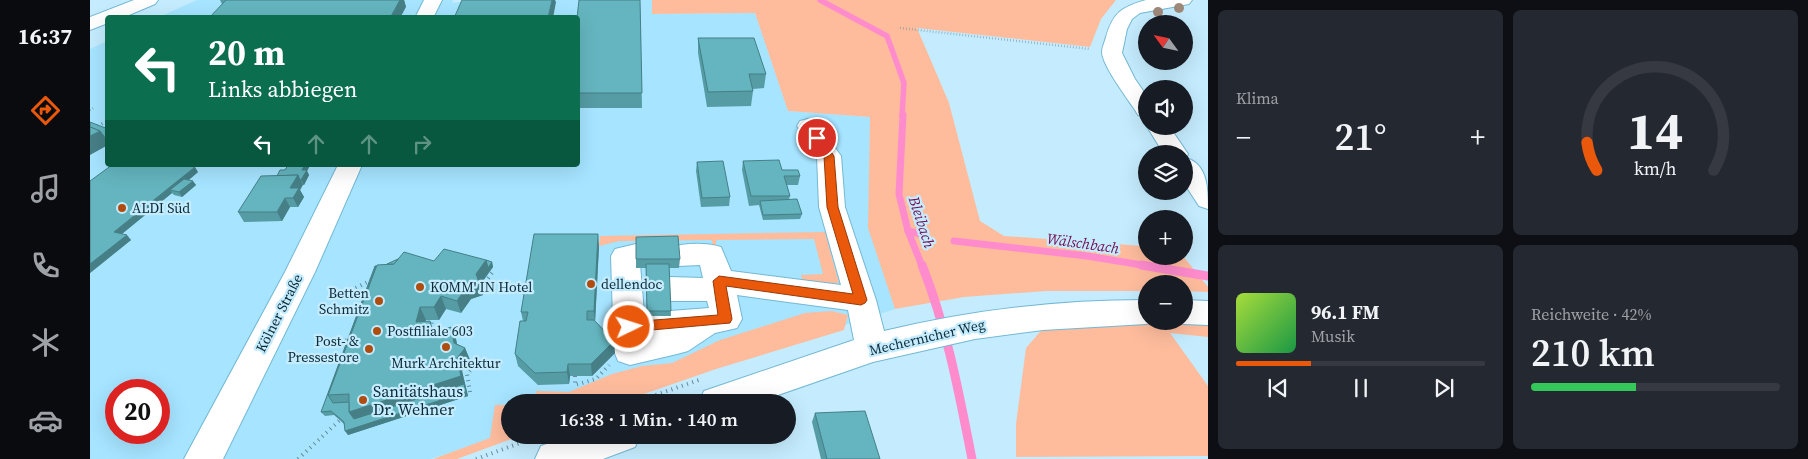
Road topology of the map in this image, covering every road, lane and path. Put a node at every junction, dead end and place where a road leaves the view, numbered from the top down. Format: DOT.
graph roads {
  1 [pos="433,0"];
  2 [pos="1183,0"];
  3 [pos="156,2"];
  4 [pos="117,15"];
  5 [pos="136,15"];
  6 [pos="426,15"];
  7 [pos="105,19"];
  8 [pos="90,24"];
  9 [pos="900,28"];
  10 [pos="105,30"];
  11 [pos="90,37"];
  12 [pos="1097,50"];
  13 [pos="1138,98"];
  14 [pos="95,108"];
  15 [pos="90,110"];
  16 [pos="105,122"];
  17 [pos="808,126"];
  18 [pos="95,127"];
  19 [pos="349,167"];
  20 [pos="1193,178"];
  21 [pos="1208,200"];
  22 [pos="494,270"];
  23 [pos="375,277"];
  24 [pos="492,290"];
  25 [pos="646,292"];
  26 [pos="346,293"];
  27 [pos="718,294"];
  28 [pos="861,300"];
  29 [pos="1138,312"];
  30 [pos="1193,312"];
  31 [pos="1208,313"];
  32 [pos="432,320"];
  33 [pos="428,334"];
  34 [pos="353,340"];
  35 [pos="329,342"];
  36 [pos="872,348"];
  37 [pos="480,360"];
  38 [pos="575,376"];
  39 [pos="470,392"];
  40 [pos="739,394"];
  41 [pos="340,420"];
  42 [pos="568,444"];
  43 [pos="544,448"];
  44 [pos="203,459"];
  45 [pos="298,459"];
  46 [pos="476,459"];
  1 -- 6 [label="street"];
  2 -- 13 [label="street"];
  3 -- 4 [label="street"];
  3 -- 5 [label="street"];
  7 -- 8 [label="street"];
  9 -- 12 [label="path"];
  10 -- 11 [label="street"];
  14 -- 15 [label="path"];
  16 -- 18 [label="path"];
  17 -- 28 [label="street"];
  19 -- 44 [label="street, Kölner Straße"];
  20 -- 21 [label="street"];
  22 -- 24 [label="path"];
  23 -- 26 [label="path"];
  25 -- 27 [label="street"];
  25 -- 27 [label="street"];
  25 -- 27 [label="street"];
  25 -- 38 [label="path"];
  27 -- 28 [label="street"];
  28 -- 36 [label="street"];
  29 -- 36 [label="street, Mechernicher Weg"];
  30 -- 31 [label="street"];
  32 -- 33 [label="path"];
  34 -- 35 [label="path"];
  36 -- 40 [label="street, Mechernicher Weg"];
  37 -- 39 [label="path"];
  41 -- 45 [label="path"];
  42 -- 43 [label="street"];
  43 -- 46 [label="path"];
}
